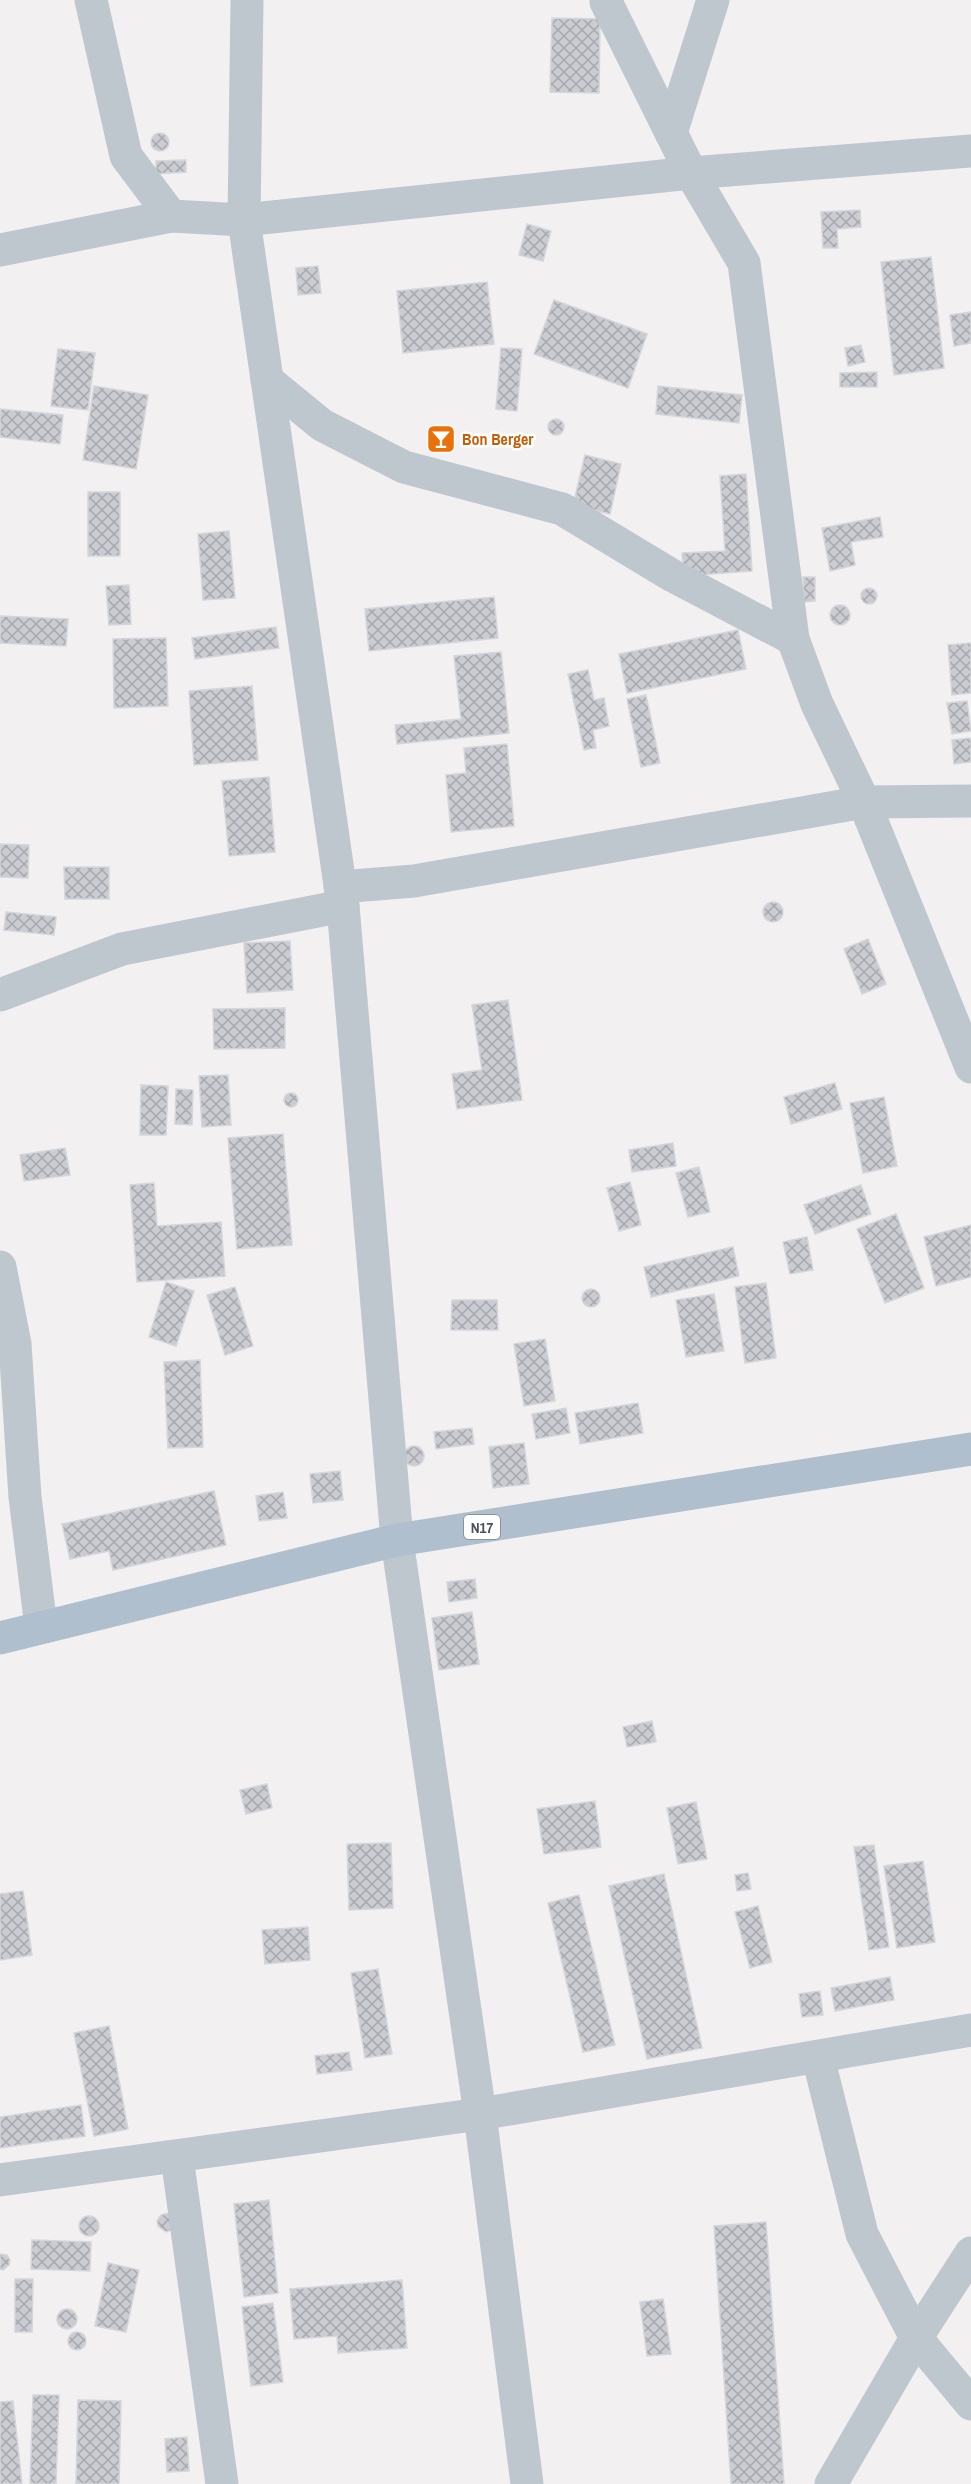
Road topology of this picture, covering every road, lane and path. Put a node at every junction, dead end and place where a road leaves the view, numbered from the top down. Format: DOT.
graph roads {
  1 [pos="91,0"];
  2 [pos="247,0"];
  3 [pos="713,0"];
  4 [pos="606,2"];
  5 [pos="671,133"];
  6 [pos="971,152"];
  7 [pos="691,173"];
  8 [pos="171,216"];
  9 [pos="244,220"];
  10 [pos="0,250"];
  11 [pos="267,380"];
  12 [pos="793,639"];
  13 [pos="971,801"];
  14 [pos="864,802"];
  15 [pos="342,897"];
  16 [pos="0,995"];
  17 [pos="971,1067"];
  18 [pos="0,1267"];
  19 [pos="971,1449"];
  20 [pos="398,1540"];
  21 [pos="41,1628"];
  22 [pos="0,1638"];
  23 [pos="971,2030"];
  24 [pos="818,2057"];
  25 [pos="480,2114"];
  26 [pos="177,2157"];
  27 [pos="0,2180"];
  28 [pos="971,2253"];
  29 [pos="916,2338"];
  30 [pos="971,2404"];
  31 [pos="222,2484"];
  32 [pos="527,2484"];
  33 [pos="831,2484"];
  1 -- 8 [label="street"];
  2 -- 9 [label="street"];
  3 -- 5 [label="street"];
  4 -- 5 [label="street"];
  5 -- 7 [label="street"];
  6 -- 7 [label="street"];
  7 -- 9 [label="street"];
  7 -- 12 [label="street"];
  8 -- 9 [label="street"];
  8 -- 10 [label="street"];
  9 -- 11 [label="street"];
  11 -- 12 [label="street"];
  11 -- 15 [label="street"];
  12 -- 14 [label="street"];
  13 -- 14 [label="street"];
  14 -- 15 [label="street"];
  14 -- 17 [label="street"];
  15 -- 16 [label="street"];
  15 -- 20 [label="street"];
  18 -- 21 [label="street"];
  19 -- 20 [label="main road, N17"];
  20 -- 21 [label="main road, N17"];
  20 -- 25 [label="street"];
  21 -- 22 [label="main road, N17"];
  23 -- 24 [label="street"];
  24 -- 25 [label="street"];
  24 -- 29 [label="street"];
  25 -- 26 [label="street"];
  25 -- 32 [label="street"];
  26 -- 27 [label="street"];
  26 -- 31 [label="street"];
  28 -- 29 [label="street"];
  29 -- 30 [label="street"];
  29 -- 33 [label="street"];
}
